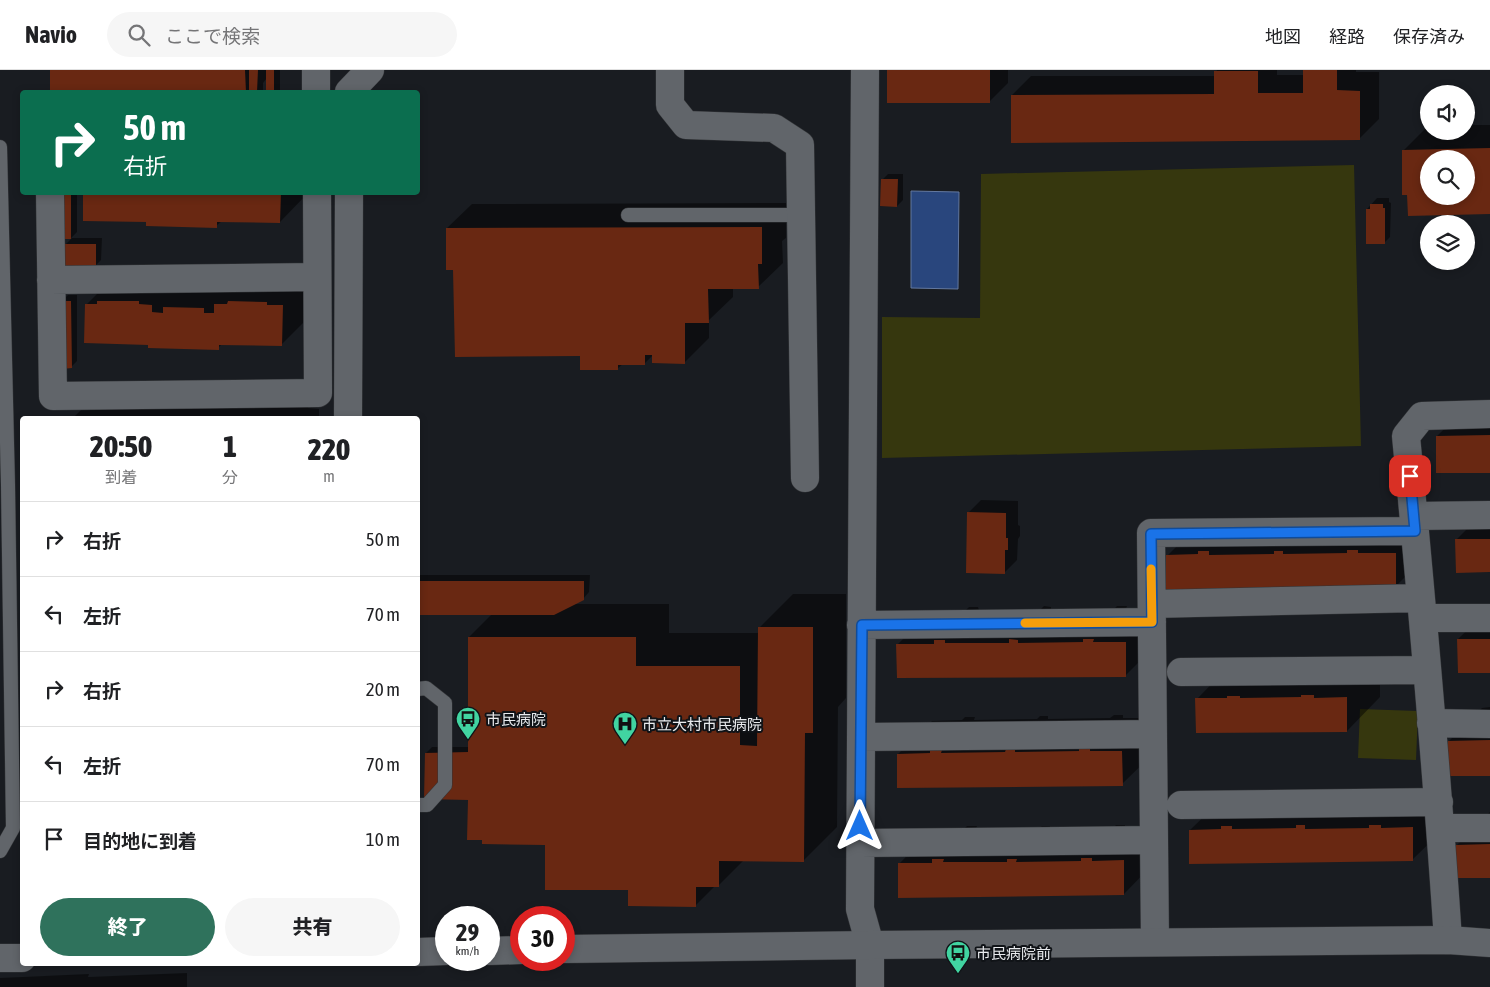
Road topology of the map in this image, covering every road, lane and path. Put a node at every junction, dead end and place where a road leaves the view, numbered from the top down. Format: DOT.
graph roads {
  1 [pos="316,70"];
  2 [pos="370,70"];
  3 [pos="670,70"];
  4 [pos="865,70"];
  5 [pos="316,90"];
  6 [pos="351,90"];
  7 [pos="0,148"];
  8 [pos="50,195"];
  9 [pos="317,195"];
  10 [pos="349,195"];
  11 [pos="628,215"];
  12 [pos="801,215"];
  13 [pos="1,224"];
  14 [pos="318,277"];
  15 [pos="51,280"];
  16 [pos="3,405"];
  17 [pos="1490,414"];
  18 [pos="348,416"];
  19 [pos="4,444"];
  20 [pos="805,478"];
  21 [pos="4,485"];
  22 [pos="1490,514"];
  23 [pos="1414,523"];
  24 [pos="1422,608"];
  25 [pos="1152,613"];
  26 [pos="1490,618"];
  27 [pos="862,625"];
  28 [pos="5,638"];
  29 [pos="1427,670"];
  30 [pos="1181,672"];
  31 [pos="5,687"];
  32 [pos="420,688"];
  33 [pos="1431,723"];
  34 [pos="1490,724"];
  35 [pos="1153,734"];
  36 [pos="861,737"];
  37 [pos="1181,804"];
  38 [pos="420,805"];
  39 [pos="1440,815"];
  40 [pos="1490,828"];
  41 [pos="1154,840"];
  42 [pos="860,843"];
  43 [pos="0,852"];
  44 [pos="1448,940"];
  45 [pos="1155,942"];
  46 [pos="1490,943"];
  47 [pos="870,945"];
  48 [pos="575,950"];
  49 [pos="435,951"];
  50 [pos="420,952"];
  51 [pos="0,958"];
  52 [pos="20,958"];
  53 [pos="870,987"];
  1 -- 5 [label="street"];
  2 -- 6 [label="street"];
  3 -- 12 [label="street"];
  4 -- 27 [label="street"];
  7 -- 13 [label="lane"];
  8 -- 15 [label="street"];
  9 -- 14 [label="street"];
  10 -- 18 [label="street"];
  11 -- 12 [label="lane"];
  12 -- 20 [label="street"];
  13 -- 16 [label="lane"];
  14 -- 15 [label="street"];
  14 -- 15 [label="street"];
  16 -- 19 [label="lane"];
  17 -- 23 [label="street"];
  19 -- 21 [label="lane"];
  21 -- 28 [label="lane"];
  22 -- 23 [label="street"];
  23 -- 24 [label="street"];
  23 -- 25 [label="street"];
  24 -- 25 [label="street"];
  24 -- 26 [label="street"];
  24 -- 29 [label="street"];
  25 -- 27 [label="street"];
  25 -- 35 [label="street"];
  27 -- 36 [label="street"];
  28 -- 31 [label="lane"];
  29 -- 30 [label="street"];
  29 -- 33 [label="street"];
  31 -- 43 [label="lane"];
  32 -- 38 [label="lane"];
  33 -- 34 [label="street"];
  33 -- 39 [label="street"];
  35 -- 36 [label="street"];
  35 -- 41 [label="street"];
  36 -- 42 [label="street"];
  37 -- 39 [label="street"];
  39 -- 40 [label="street"];
  39 -- 44 [label="street"];
  41 -- 42 [label="street"];
  41 -- 45 [label="street"];
  42 -- 47 [label="street"];
  44 -- 45 [label="street"];
  44 -- 46 [label="street"];
  45 -- 47 [label="street"];
  47 -- 48 [label="street"];
  47 -- 53 [label="street"];
  49 -- 50 [label="street"];
  51 -- 52 [label="street"];
}
